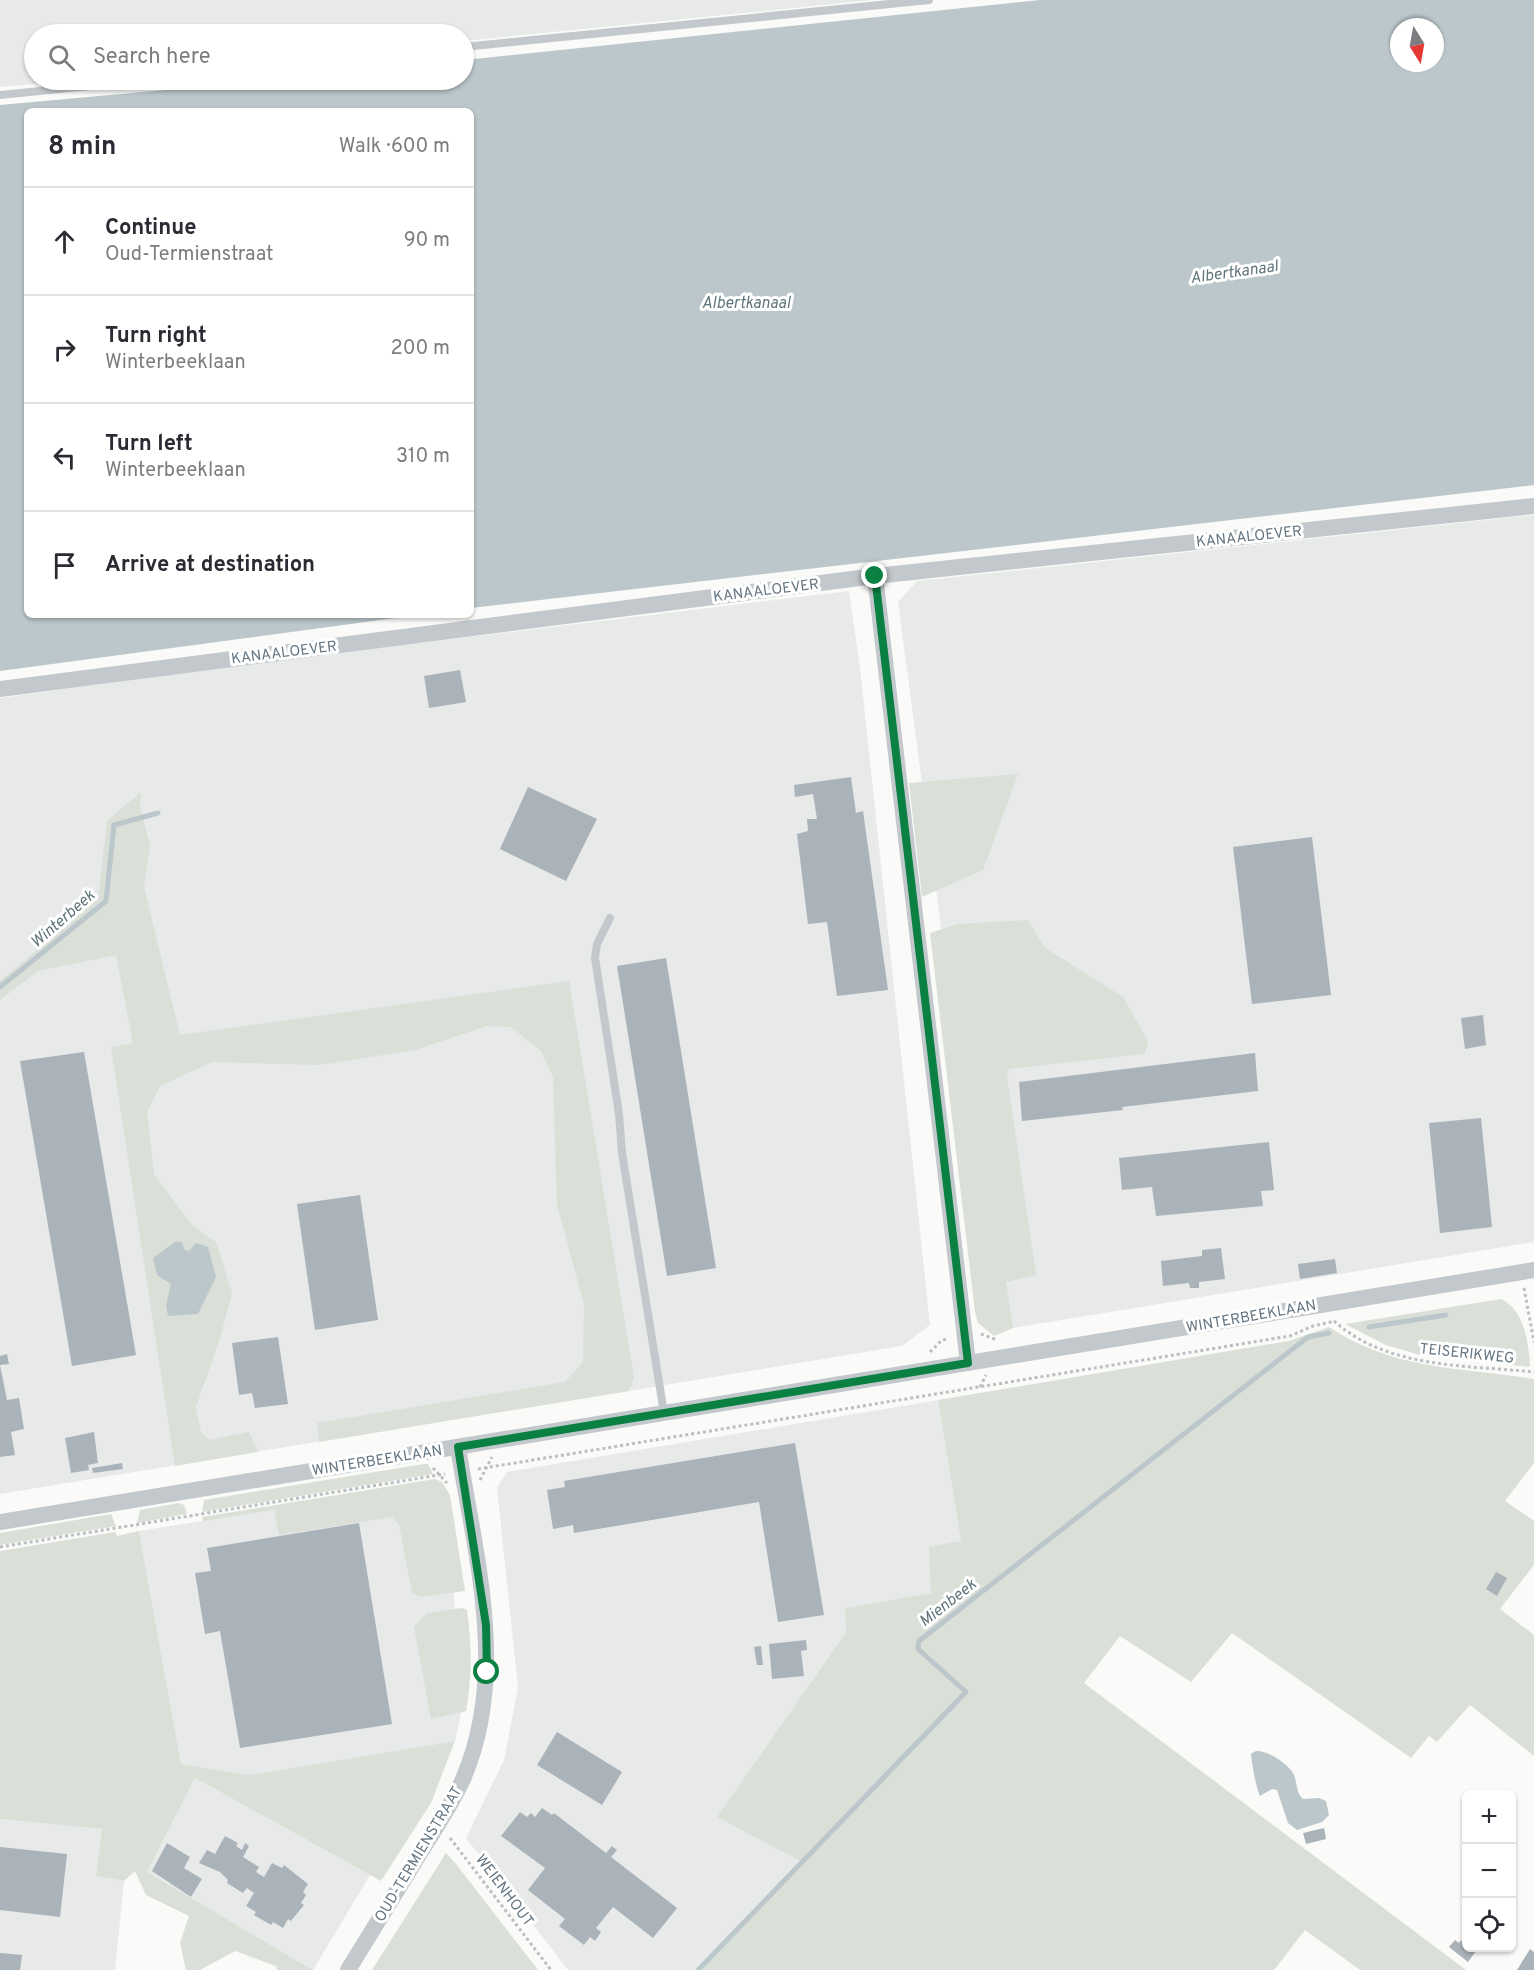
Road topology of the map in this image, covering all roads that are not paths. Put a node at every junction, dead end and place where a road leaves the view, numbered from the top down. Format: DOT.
graph roads {
  1 [pos="929,0"];
  2 [pos="474,46"];
  3 [pos="50,90"];
  4 [pos="0,95"];
  5 [pos="1534,506"];
  6 [pos="875,576"];
  7 [pos="0,689"];
  8 [pos="610,918"];
  9 [pos="1528,1271"];
  10 [pos="968,1363"];
  11 [pos="664,1413"];
  12 [pos="458,1447"];
  13 [pos="0,1522"];
  14 [pos="348,1970"];
  1 -- 2 [label="lane"];
  3 -- 4 [label="lane"];
  5 -- 6 [label="street, KANAALOEVER"];
  6 -- 7 [label="street, KANAALOEVER"];
  6 -- 10 [label="street"];
  8 -- 11 [label="lane"];
  9 -- 10 [label="street, WINTERBEEKLAAN"];
  10 -- 11 [label="street, WINTERBEEKLAAN"];
  11 -- 12 [label="street, WINTERBEEKLAAN"];
  12 -- 13 [label="street, WINTERBEEKLAAN"];
  12 -- 14 [label="street, OUD-TERMIENSTRAAT"];
}
